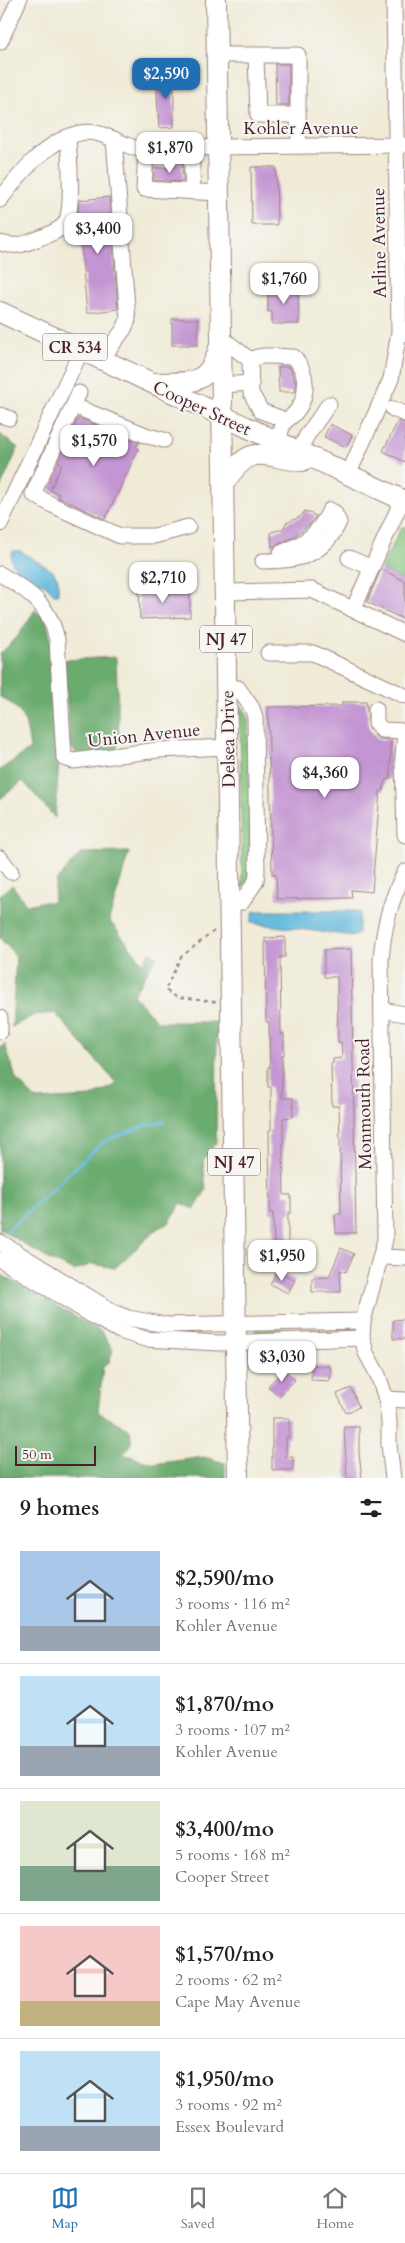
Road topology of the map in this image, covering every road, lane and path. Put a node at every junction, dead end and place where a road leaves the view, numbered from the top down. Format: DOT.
graph roads {
  1 [pos="19,0"];
  2 [pos="216,0"];
  3 [pos="394,0"];
  4 [pos="0,42"];
  5 [pos="217,55"];
  6 [pos="256,55"];
  7 [pos="298,115"];
  8 [pos="68,137"];
  9 [pos="114,139"];
  10 [pos="299,146"];
  11 [pos="401,146"];
  12 [pos="219,147"];
  13 [pos="192,148"];
  14 [pos="146,150"];
  15 [pos="193,192"];
  16 [pos="220,193"];
  17 [pos="0,200"];
  18 [pos="0,243"];
  19 [pos="0,312"];
  20 [pos="222,338"];
  21 [pos="81,350"];
  22 [pos="101,360"];
  23 [pos="250,360"];
  24 [pos="150,383"];
  25 [pos="251,383"];
  26 [pos="222,385"];
  27 [pos="329,404"];
  28 [pos="223,418"];
  29 [pos="284,422"];
  30 [pos="164,440"];
  31 [pos="277,443"];
  32 [pos="299,453"];
  33 [pos="320,462"];
  34 [pos="348,475"];
  35 [pos="224,483"];
  36 [pos="404,501"];
  37 [pos="330,510"];
  38 [pos="0,524"];
  39 [pos="188,527"];
  40 [pos="281,553"];
  41 [pos="349,558"];
  42 [pos="372,568"];
  43 [pos="0,574"];
  44 [pos="226,592"];
  45 [pos="353,610"];
  46 [pos="405,634"];
  47 [pos="268,654"];
  48 [pos="227,687"];
  49 [pos="405,696"];
  50 [pos="376,709"];
  51 [pos="405,731"];
  52 [pos="228,747"];
  53 [pos="405,835"];
  54 [pos="0,858"];
  55 [pos="11,872"];
  56 [pos="405,872"];
  57 [pos="230,903"];
  58 [pos="230,928"];
  59 [pos="232,1002"];
  60 [pos="382,1010"];
  61 [pos="405,1014"];
  62 [pos="0,1242"];
  63 [pos="382,1257"];
  64 [pos="0,1258"];
  65 [pos="405,1258"];
  66 [pos="363,1321"];
  67 [pos="236,1322"];
  68 [pos="302,1322"];
  69 [pos="362,1338"];
  70 [pos="302,1340"];
  71 [pos="236,1342"];
  72 [pos="386,1399"];
  73 [pos="405,1400"];
  74 [pos="238,1478"];
  75 [pos="393,1478"];
  1 -- 4 [label="street"];
  2 -- 5 [label="main road, Delsea Drive / NJ 47"];
  3 -- 11 [label="street, Arline Avenue"];
  5 -- 6 [label="street"];
  5 -- 12 [label="main road, Delsea Drive / NJ 47"];
  6 -- 7 [label="street"];
  6 -- 7 [label="street"];
  7 -- 10 [label="street"];
  8 -- 9 [label="street, Kohler Avenue"];
  8 -- 17 [label="street, Kohler Avenue"];
  8 -- 18 [label="street"];
  9 -- 14 [label="street, Kohler Avenue"];
  9 -- 22 [label="street"];
  10 -- 11 [label="street, Kohler Avenue"];
  10 -- 12 [label="street, Kohler Avenue"];
  11 -- 34 [label="street, Arline Avenue"];
  12 -- 13 [label="street, Kohler Avenue"];
  12 -- 16 [label="main road, Delsea Drive / NJ 47"];
  13 -- 14 [label="street, Kohler Avenue"];
  13 -- 15 [label="street"];
  14 -- 15 [label="street"];
  15 -- 16 [label="street"];
  16 -- 20 [label="main road, Delsea Drive / NJ 47"];
  19 -- 21 [label="main road, Cooper Street / CR 534"];
  20 -- 23 [label="street"];
  20 -- 24 [label="main road"];
  20 -- 26 [label="main road, Delsea Drive / NJ 47"];
  21 -- 22 [label="main road, Cooper Street / CR 534"];
  21 -- 38 [label="street"];
  22 -- 24 [label="main road, Cooper Street / CR 534"];
  23 -- 25 [label="street"];
  23 -- 29 [label="street"];
  24 -- 28 [label="main road, Cooper Street / CR 534"];
  25 -- 26 [label="street"];
  25 -- 29 [label="street"];
  26 -- 28 [label="main road, Delsea Drive / NJ 47"];
  27 -- 32 [label="street"];
  28 -- 31 [label="main road, Cooper Street / CR 534"];
  28 -- 35 [label="main road, Delsea Drive / NJ 47"];
  29 -- 31 [label="street"];
  30 -- 39 [label="street"];
  31 -- 32 [label="main road, Cooper Street / CR 534"];
  32 -- 33 [label="main road, Cooper Street / CR 534"];
  33 -- 34 [label="main road, Cooper Street / CR 534"];
  33 -- 35 [label="main road"];
  34 -- 36 [label="main road, Cooper Street / CR 534"];
  35 -- 44 [label="main road, Delsea Drive / NJ 47"];
  36 -- 42 [label="street"];
  37 -- 40 [label="street"];
  40 -- 40 [label="street"];
  41 -- 42 [label="street"];
  42 -- 45 [label="street"];
  43 -- 52 [label="street, Union Avenue"];
  44 -- 45 [label="street"];
  44 -- 48 [label="main road, Delsea Drive / NJ 47"];
  45 -- 46 [label="street"];
  47 -- 49 [label="street"];
  48 -- 52 [label="main road, Delsea Drive / NJ 47"];
  48 -- 57 [label="street"];
  50 -- 51 [label="street"];
  51 -- 53 [label="street"];
  52 -- 57 [label="main road, Delsea Drive / NJ 47"];
  54 -- 55 [label="street"];
  56 -- 60 [label="street, Monmouth Road"];
  57 -- 58 [label="main road, Delsea Drive / NJ 47"];
  58 -- 59 [label="main road, Delsea Drive / NJ 47"];
  58 -- 59 [label="path"];
  59 -- 67 [label="main road, Delsea Drive / NJ 47"];
  60 -- 61 [label="street"];
  60 -- 63 [label="street, Monmouth Road"];
  62 -- 67 [label="street"];
  63 -- 65 [label="street"];
  63 -- 66 [label="street, Monmouth Road"];
  64 -- 71 [label="street"];
  66 -- 68 [label="street"];
  66 -- 69 [label="street, Monmouth Road"];
  67 -- 68 [label="street"];
  67 -- 71 [label="main road, Delsea Drive / NJ 47"];
  68 -- 70 [label="street"];
  69 -- 70 [label="street"];
  69 -- 72 [label="street"];
  70 -- 71 [label="street"];
  71 -- 74 [label="main road, Delsea Drive / NJ 47"];
  72 -- 73 [label="street"];
  72 -- 75 [label="street"];
}
